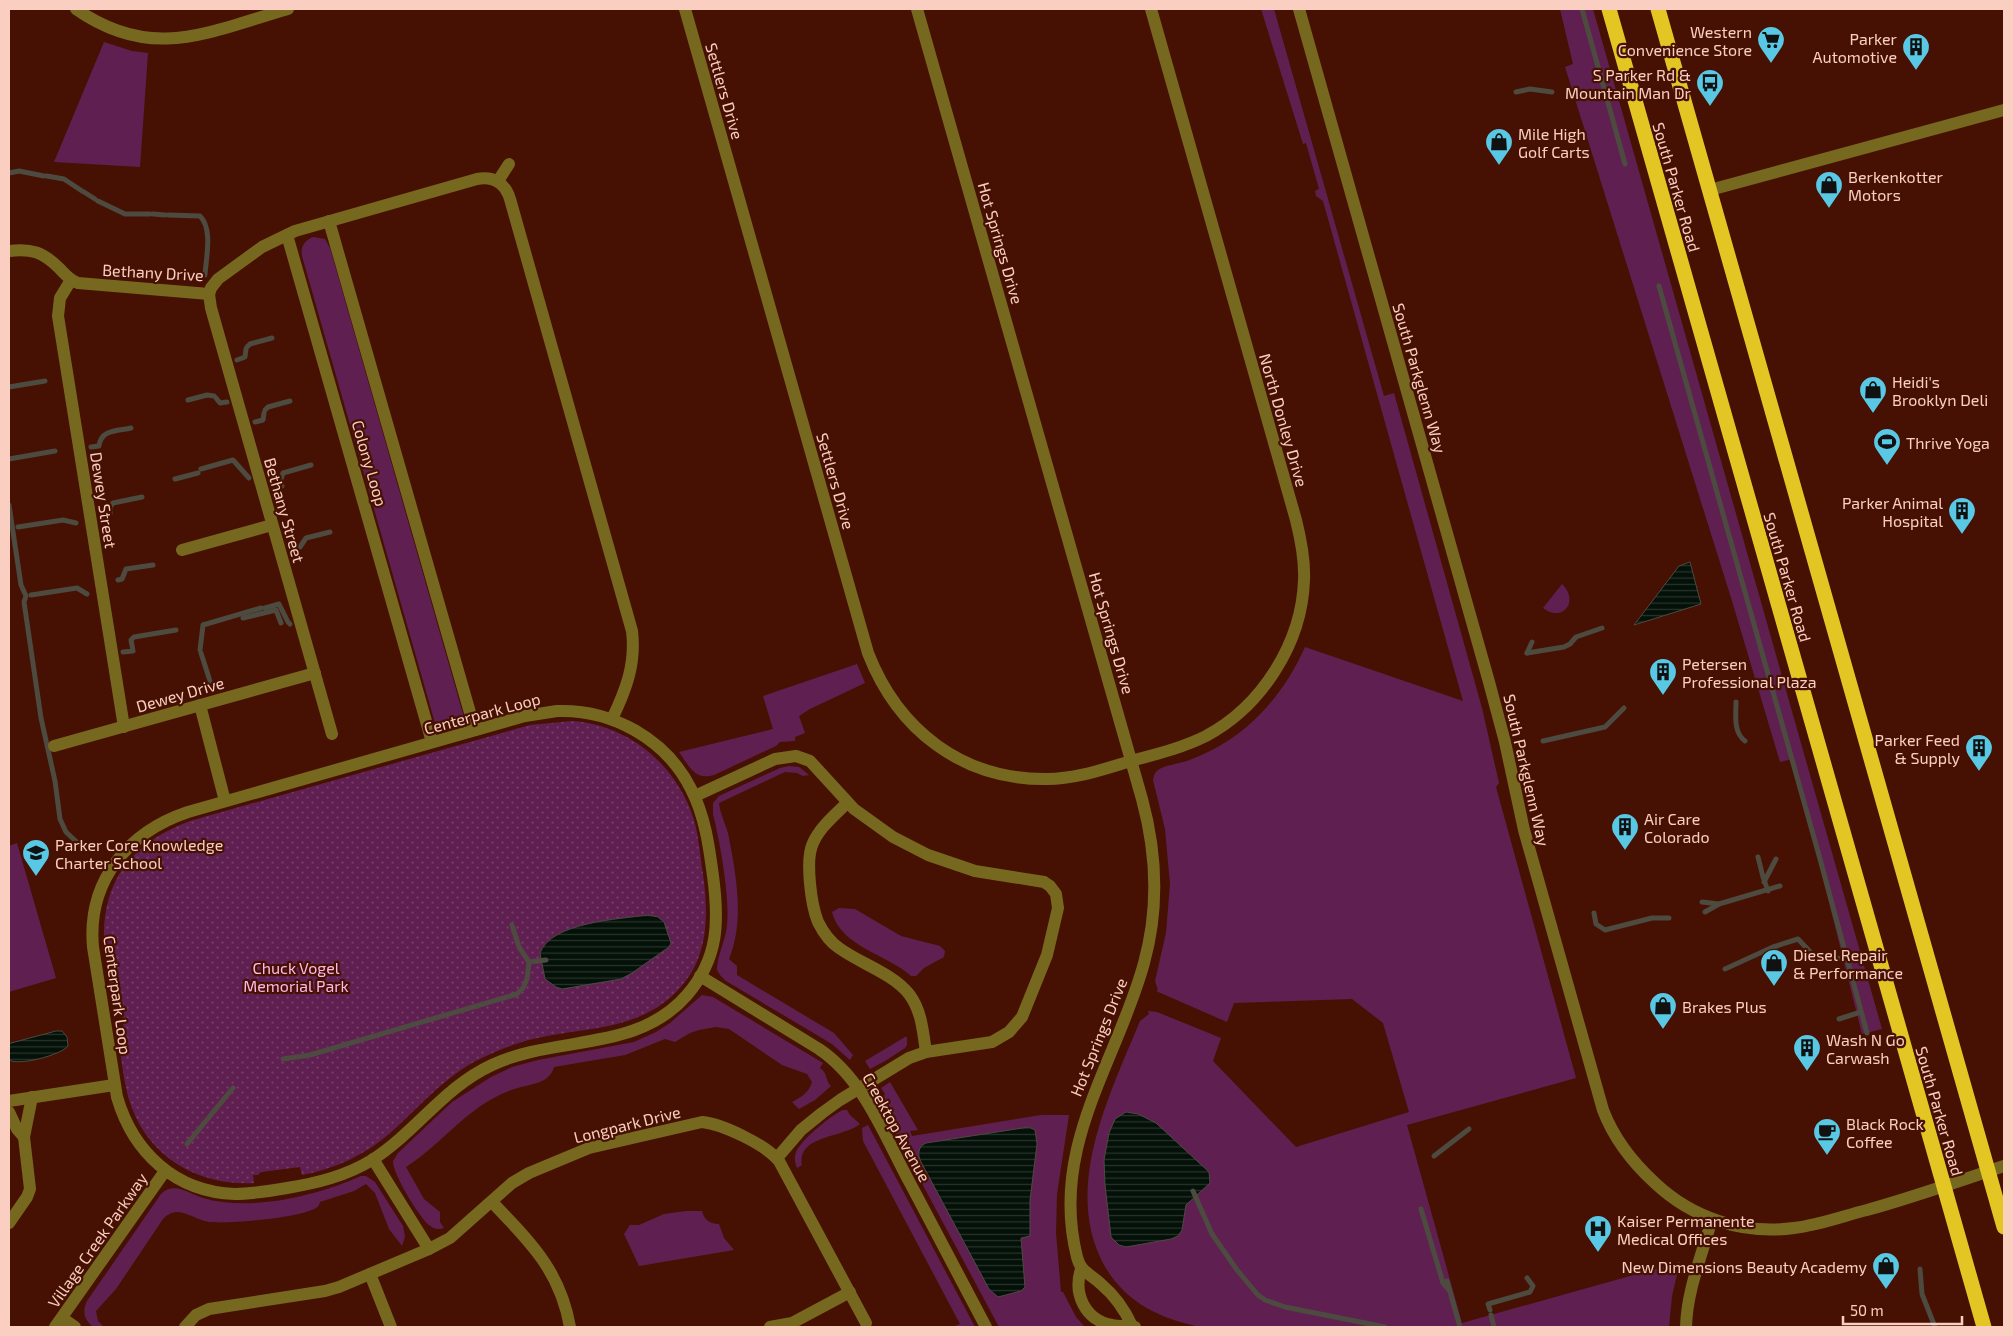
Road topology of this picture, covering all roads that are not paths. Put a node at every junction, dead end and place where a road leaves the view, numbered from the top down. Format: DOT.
graph roads {
  1 [pos="76,9"];
  2 [pos="288,9"];
  3 [pos="685,9"];
  4 [pos="918,9"];
  5 [pos="1151,9"];
  6 [pos="1299,9"];
  7 [pos="1609,9"];
  8 [pos="1658,9"];
  9 [pos="2004,110"];
  10 [pos="509,164"];
  11 [pos="498,181"];
  12 [pos="1710,190"];
  13 [pos="329,221"];
  14 [pos="287,235"];
  15 [pos="9,251"];
  16 [pos="71,280"];
  17 [pos="209,294"];
  18 [pos="272,525"];
  19 [pos="182,550"];
  20 [pos="315,673"];
  21 [pos="200,705"];
  22 [pos="612,719"];
  23 [pos="124,727"];
  24 [pos="475,730"];
  25 [pos="332,734"];
  26 [pos="432,742"];
  27 [pos="54,746"];
  28 [pos="1132,761"];
  29 [pos="695,796"];
  30 [pos="225,801"];
  31 [pos="847,802"];
  32 [pos="700,976"];
  33 [pos="926,1052"];
  34 [pos="114,1085"];
  35 [pos="859,1088"];
  36 [pos="32,1097"];
  37 [pos="9,1101"];
  38 [pos="9,1112"];
  39 [pos="24,1137"];
  40 [pos="777,1158"];
  41 [pos="374,1159"];
  42 [pos="2004,1166"];
  43 [pos="165,1171"];
  44 [pos="1988,1171"];
  45 [pos="1943,1187"];
  46 [pos="492,1202"];
  47 [pos="1712,1219"];
  48 [pos="9,1223"];
  49 [pos="2004,1227"];
  50 [pos="429,1249"];
  51 [pos="1081,1269"];
  52 [pos="370,1274"];
  53 [pos="850,1292"];
  54 [pos="59,1323"];
  55 [pos="866,1323"];
  56 [pos="75,1327"];
  57 [pos="185,1327"];
  58 [pos="391,1327"];
  59 [pos="570,1327"];
  60 [pos="770,1327"];
  61 [pos="986,1327"];
  62 [pos="1134,1327"];
  63 [pos="1686,1327"];
  64 [pos="1984,1327"];
  1 -- 2 [label="street"];
  3 -- 28 [label="street, Settlers Drive"];
  4 -- 28 [label="street, Hot Springs Drive"];
  5 -- 28 [label="street, North Donley Drive"];
  6 -- 47 [label="street, South Parkglenn Way"];
  7 -- 45 [label="highway, South Parker Road"];
  8 -- 12 [label="highway, South Parker Road"];
  9 -- 12 [label="street"];
  10 -- 11 [label="street"];
  11 -- 13 [label="street"];
  11 -- 22 [label="street"];
  12 -- 44 [label="highway, South Parker Road"];
  13 -- 14 [label="street"];
  13 -- 24 [label="street, Colony Loop"];
  14 -- 17 [label="street, Bethany Drive"];
  14 -- 26 [label="street, Colony Loop"];
  15 -- 16 [label="street"];
  16 -- 17 [label="street, Bethany Drive"];
  16 -- 23 [label="street, Dewey Street"];
  17 -- 18 [label="street, Bethany Street"];
  18 -- 19 [label="street"];
  18 -- 20 [label="street, Bethany Street"];
  20 -- 21 [label="street, Dewey Drive"];
  20 -- 25 [label="street, Bethany Street"];
  21 -- 23 [label="street, Dewey Drive"];
  21 -- 30 [label="street"];
  22 -- 24 [label="street, Centerpark Loop"];
  22 -- 29 [label="street, Centerpark Loop"];
  23 -- 27 [label="street, Dewey Drive"];
  24 -- 26 [label="street, Centerpark Loop"];
  26 -- 30 [label="street, Centerpark Loop"];
  28 -- 51 [label="street, Hot Springs Drive"];
  29 -- 31 [label="street"];
  29 -- 32 [label="street, Centerpark Loop"];
  30 -- 34 [label="street, Centerpark Loop"];
  31 -- 33 [label="street"];
  31 -- 33 [label="street"];
  32 -- 35 [label="street, Creektop Avenue"];
  32 -- 41 [label="street, Centerpark Loop"];
  33 -- 35 [label="street"];
  34 -- 36 [label="street"];
  34 -- 43 [label="street, Centerpark Loop"];
  35 -- 40 [label="street"];
  35 -- 61 [label="street, Creektop Avenue"];
  36 -- 37 [label="street"];
  36 -- 39 [label="street"];
  38 -- 39 [label="street"];
  39 -- 48 [label="street"];
  40 -- 46 [label="street, Longpark Drive"];
  40 -- 53 [label="street, Longpark Drive"];
  41 -- 43 [label="street, Centerpark Loop"];
  41 -- 50 [label="street"];
  42 -- 44 [label="street, South Parkglenn Way"];
  43 -- 54 [label="street, Village Creek Parkway"];
  44 -- 45 [label="street, South Parkglenn Way"];
  44 -- 49 [label="highway, South Parker Road"];
  45 -- 47 [label="street, South Parkglenn Way"];
  45 -- 64 [label="highway, South Parker Road"];
  46 -- 50 [label="street, Longpark Drive"];
  46 -- 59 [label="street"];
  47 -- 63 [label="street"];
  50 -- 52 [label="street, Longpark Drive"];
  51 -- 62 [label="street, Hot Springs Drive"];
  51 -- 62 [label="street, Hot Springs Drive"];
  52 -- 57 [label="street, Longpark Drive"];
  52 -- 58 [label="street"];
  53 -- 55 [label="street, Longpark Drive"];
  53 -- 60 [label="street"];
  54 -- 56 [label="street"];
}
